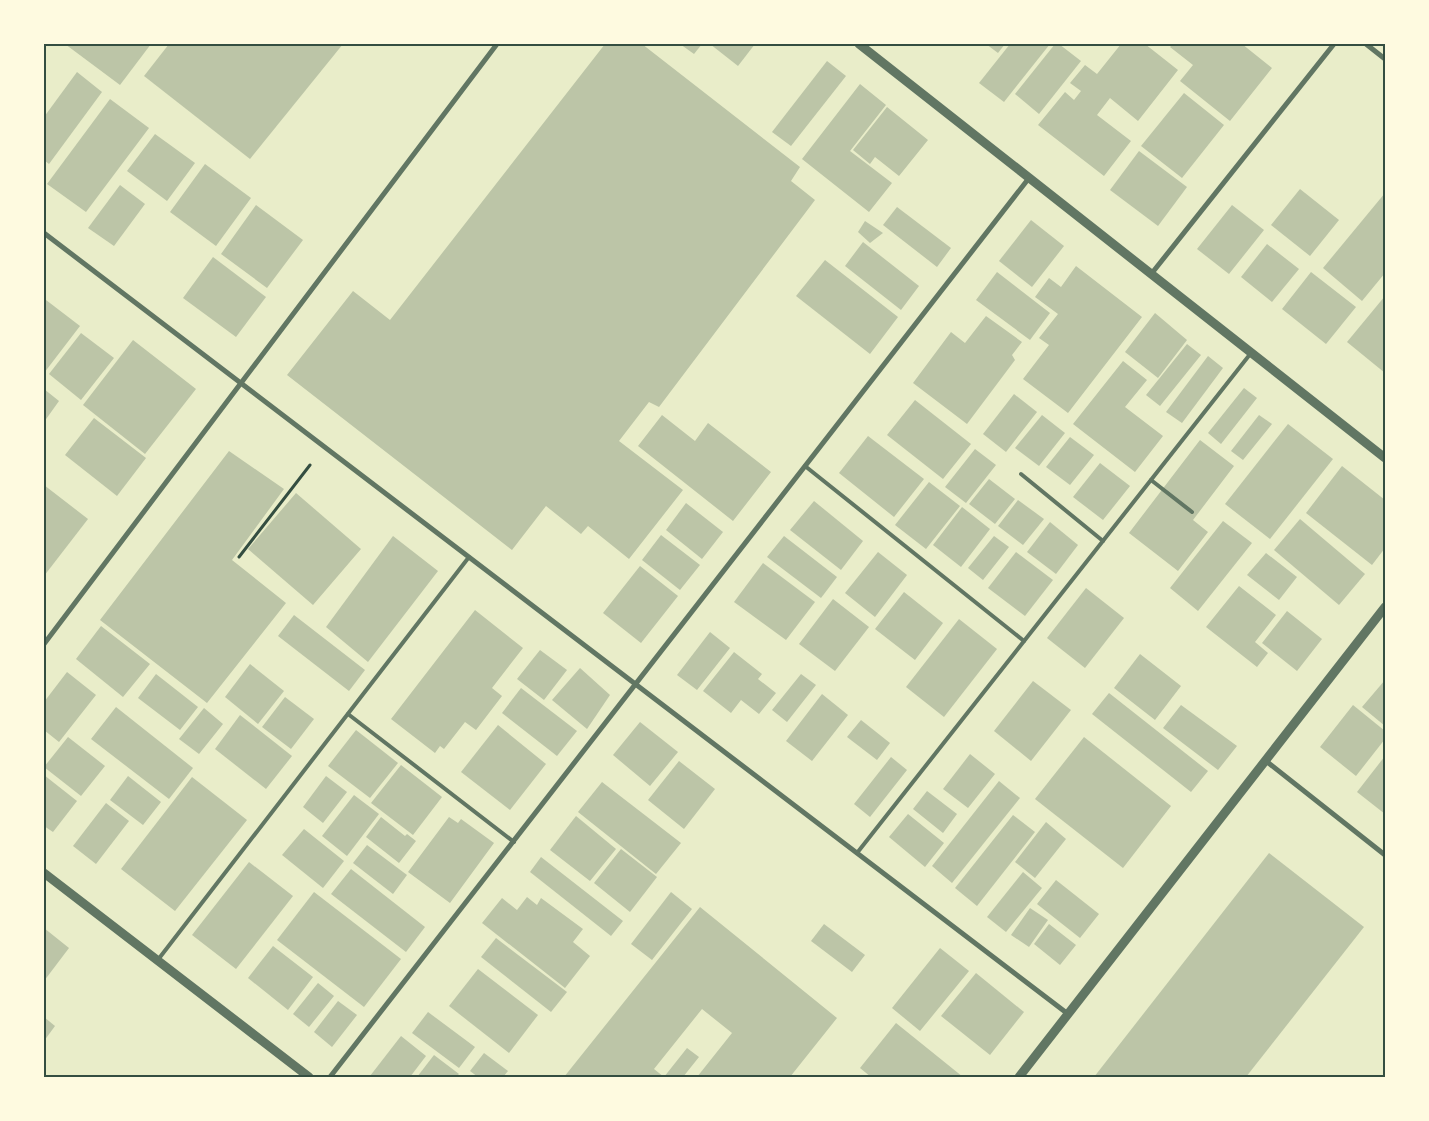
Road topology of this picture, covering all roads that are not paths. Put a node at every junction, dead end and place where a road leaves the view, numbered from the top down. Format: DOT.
graph roads {
  1 [pos="497,44"];
  2 [pos="859,44"];
  3 [pos="1334,44"];
  4 [pos="1366,44"];
  5 [pos="1385,59"];
  6 [pos="1029,178"];
  7 [pos="44,233"];
  8 [pos="1152,273"];
  9 [pos="1251,353"];
  10 [pos="240,383"];
  11 [pos="1385,458"];
  12 [pos="805,466"];
  13 [pos="1021,474"];
  14 [pos="1151,480"];
  15 [pos="1192,512"];
  16 [pos="1103,541"];
  17 [pos="469,557"];
  18 [pos="1385,607"];
  19 [pos="1024,641"];
  20 [pos="44,644"];
  21 [pos="636,684"];
  22 [pos="348,714"];
  23 [pos="1266,761"];
  24 [pos="514,842"];
  25 [pos="857,853"];
  26 [pos="1385,855"];
  27 [pos="44,873"];
  28 [pos="156,961"];
  29 [pos="1068,1014"];
  30 [pos="309,1077"];
  31 [pos="330,1077"];
  32 [pos="1019,1077"];
  1 -- 10 [label="street"];
  2 -- 6 [label="street"];
  3 -- 8 [label="street"];
  4 -- 5 [label="street"];
  6 -- 8 [label="street"];
  6 -- 12 [label="street"];
  7 -- 10 [label="street"];
  8 -- 9 [label="street"];
  9 -- 11 [label="street"];
  9 -- 14 [label="lane"];
  10 -- 17 [label="street"];
  10 -- 20 [label="street"];
  12 -- 19 [label="lane"];
  12 -- 21 [label="street"];
  13 -- 16 [label="lane"];
  14 -- 15 [label="lane"];
  14 -- 16 [label="lane"];
  16 -- 19 [label="lane"];
  17 -- 21 [label="street"];
  17 -- 22 [label="lane"];
  18 -- 23 [label="street"];
  19 -- 25 [label="lane"];
  21 -- 24 [label="street"];
  21 -- 25 [label="street"];
  22 -- 24 [label="lane"];
  22 -- 28 [label="lane"];
  23 -- 26 [label="street"];
  23 -- 29 [label="street"];
  24 -- 31 [label="street"];
  25 -- 29 [label="street"];
  27 -- 28 [label="street"];
  28 -- 30 [label="street"];
  29 -- 32 [label="street"];
}
